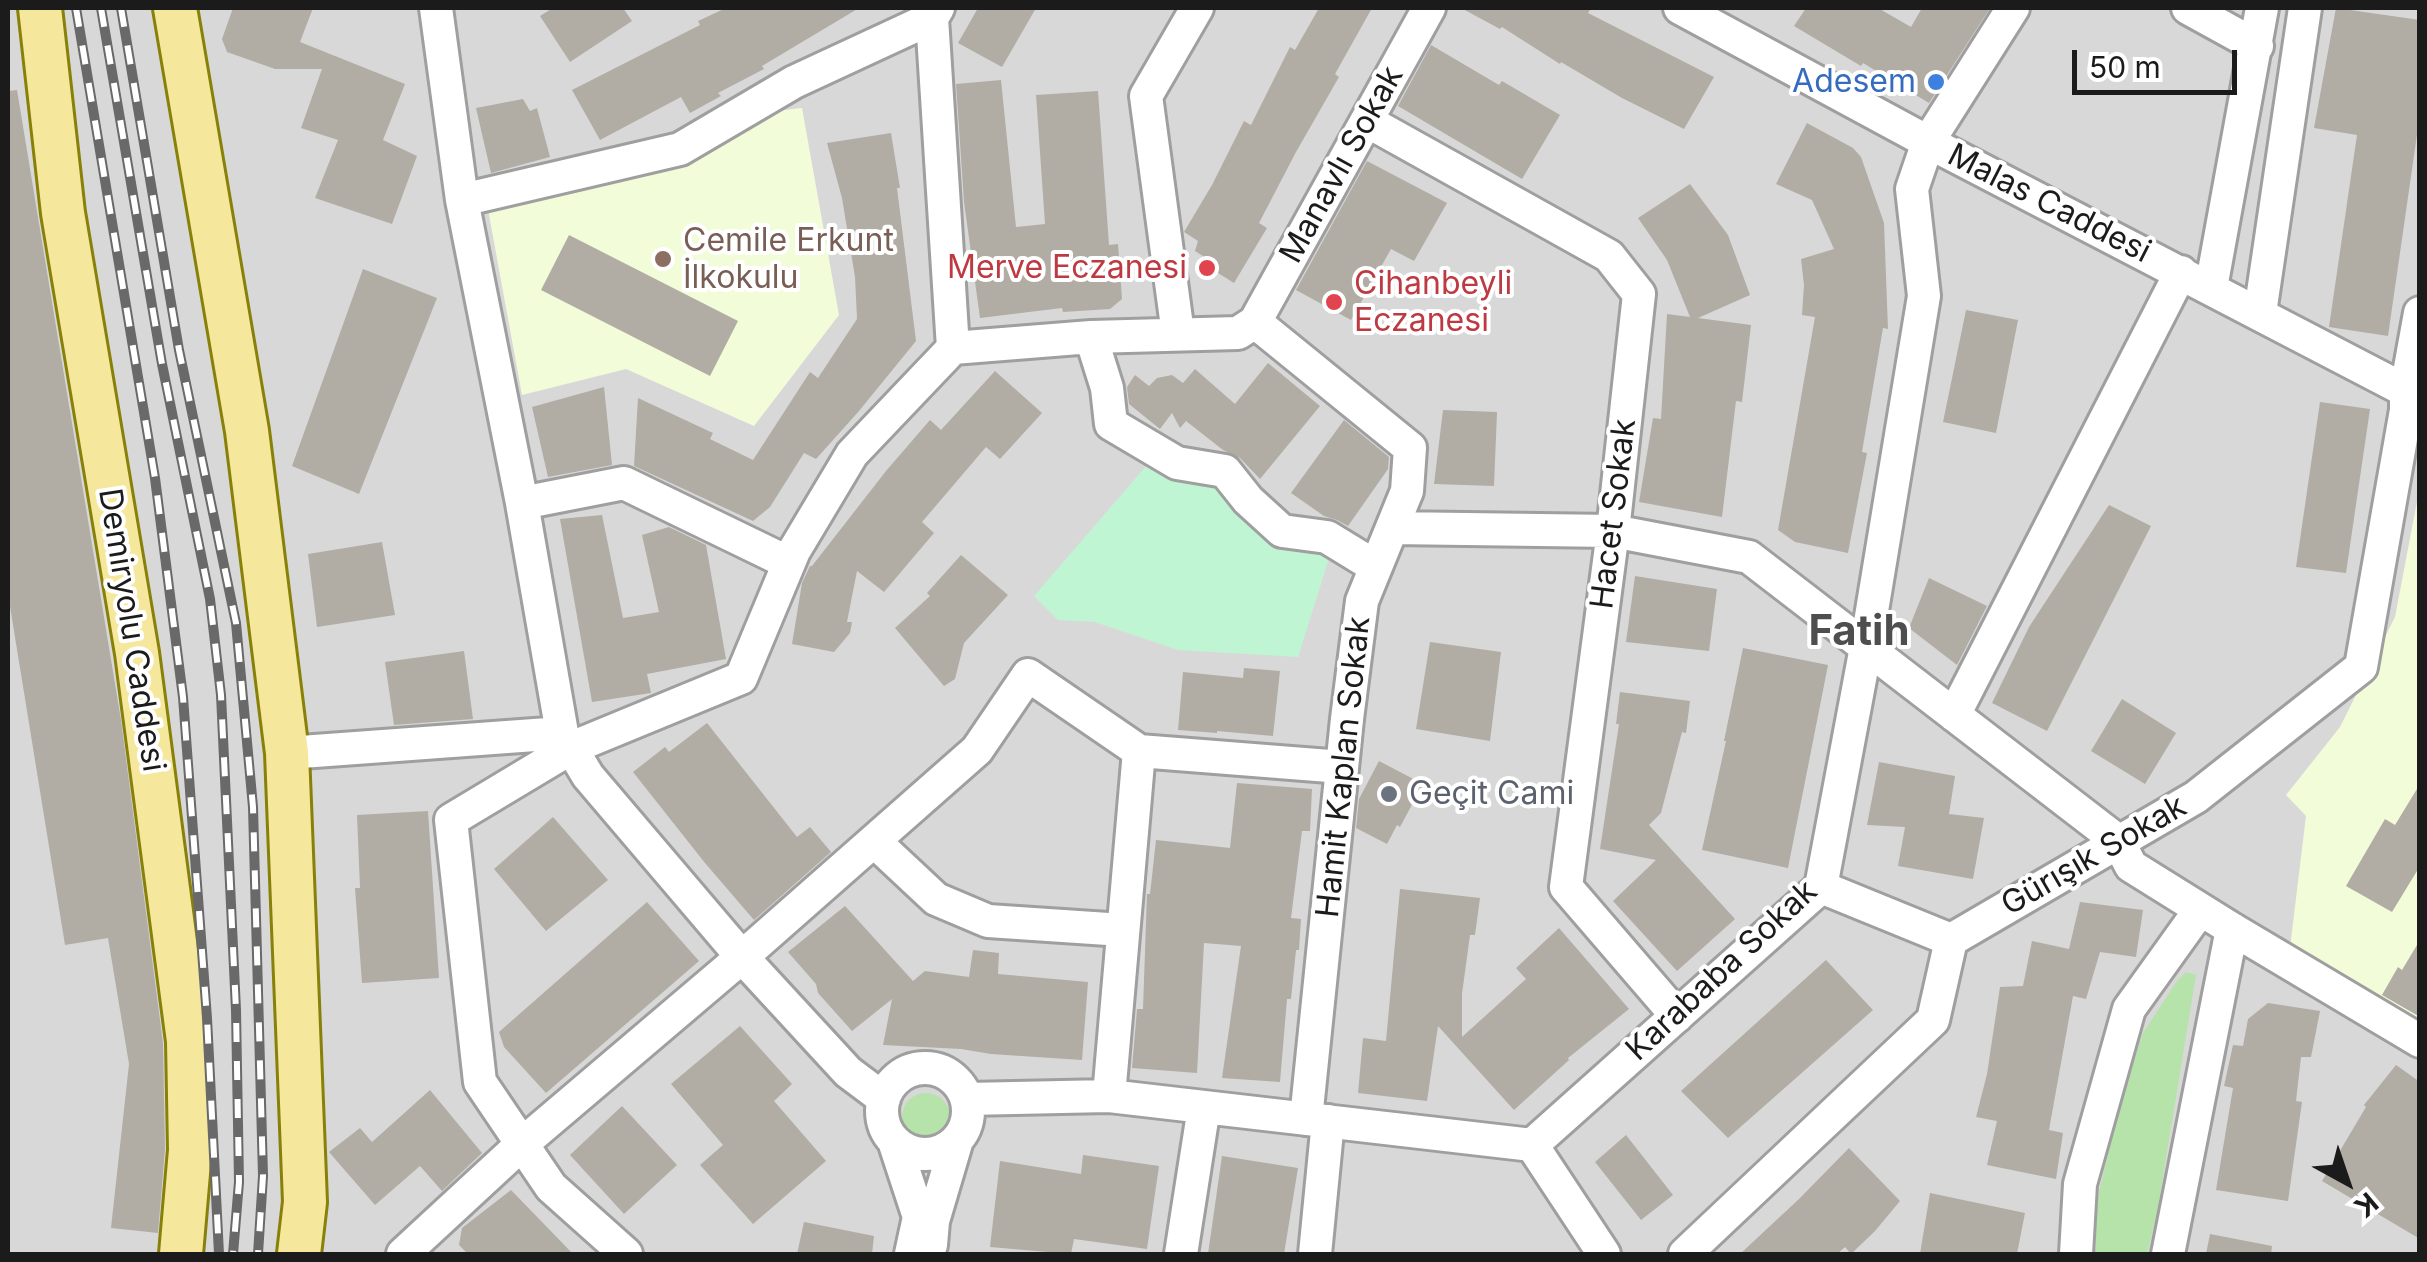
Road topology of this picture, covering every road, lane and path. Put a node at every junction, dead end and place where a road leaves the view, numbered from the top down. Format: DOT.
graph roads {
  1 [pos="40,8"];
  2 [pos="175,8"];
  3 [pos="1197,8"];
  4 [pos="1429,8"];
  5 [pos="1680,8"];
  6 [pos="2013,8"];
  7 [pos="2188,8"];
  8 [pos="2262,8"];
  9 [pos="2306,8"];
  10 [pos="444,10"];
  11 [pos="935,13"];
  12 [pos="2257,46"];
  13 [pos="1367,121"];
  14 [pos="1928,142"];
  15 [pos="462,200"];
  16 [pos="2181,272"];
  17 [pos="2212,288"];
  18 [pos="2260,313"];
  19 [pos="2420,313"];
  20 [pos="1255,322"];
  21 [pos="1178,334"];
  22 [pos="1091,337"];
  23 [pos="954,348"];
  24 [pos="2410,399"];
  25 [pos="522,503"];
  26 [pos="1392,528"];
  27 [pos="1613,531"];
  28 [pos="789,563"];
  29 [pos="1376,567"];
  30 [pos="1866,647"];
  31 [pos="1954,715"];
  32 [pos="566,741"];
  33 [pos="1139,751"];
  34 [pos="288,753"];
  35 [pos="1342,767"];
  36 [pos="874,841"];
  37 [pos="2118,841"];
  38 [pos="1821,888"];
  39 [pos="2200,910"];
  40 [pos="1123,930"];
  41 [pos="2232,930"];
  42 [pos="1951,940"];
  43 [pos="742,957"];
  44 [pos="1677,1016"];
  45 [pos="2420,1041"];
  46 [pos="1108,1096"];
  47 [pos="967,1098"];
  48 [pos="884,1099"];
  49 [pos="1204,1107"];
  50 [pos="1317,1120"];
  51 [pos="957,1140"];
  52 [pos="894,1141"];
  53 [pos="522,1144"];
  54 [pos="1532,1145"];
  55 [pos="181,1254"];
  56 [pos="299,1254"];
  57 [pos="402,1254"];
  58 [pos="626,1254"];
  59 [pos="911,1254"];
  60 [pos="930,1254"];
  61 [pos="1181,1254"];
  62 [pos="1315,1254"];
  63 [pos="1604,1254"];
  64 [pos="1686,1254"];
  65 [pos="2076,1254"];
  66 [pos="2168,1254"];
  1 -- 55 [label="main road, Demiryolu Caddesi"];
  2 -- 34 [label="main road"];
  3 -- 21 [label="street"];
  4 -- 13 [label="street, Manavlı Sokak"];
  5 -- 14 [label="street, Malas Caddesi"];
  6 -- 14 [label="street, Karababa Sokak"];
  7 -- 12 [label="street"];
  8 -- 12 [label="street"];
  9 -- 18 [label="street"];
  10 -- 15 [label="street"];
  11 -- 15 [label="street"];
  11 -- 23 [label="street"];
  12 -- 17 [label="street"];
  13 -- 20 [label="street, Manavlı Sokak"];
  13 -- 27 [label="street, Hacet Sokak"];
  14 -- 16 [label="street, Malas Caddesi"];
  14 -- 30 [label="street, Karababa Sokak"];
  15 -- 25 [label="street"];
  16 -- 17 [label="street, Malas Caddesi"];
  16 -- 31 [label="street"];
  17 -- 18 [label="street, Malas Caddesi"];
  18 -- 24 [label="street, Malas Caddesi"];
  19 -- 24 [label="street, Gürışık Sokak"];
  20 -- 21 [label="street"];
  20 -- 26 [label="street, Hamit Kaplan Sokak"];
  21 -- 22 [label="street"];
  22 -- 23 [label="street"];
  22 -- 29 [label="street"];
  23 -- 28 [label="street"];
  24 -- 37 [label="street, Gürışık Sokak"];
  25 -- 28 [label="street"];
  25 -- 32 [label="street"];
  26 -- 27 [label="street"];
  26 -- 29 [label="street, Hamit Kaplan Sokak"];
  27 -- 30 [label="street"];
  27 -- 44 [label="street, Hacet Sokak"];
  28 -- 32 [label="street"];
  29 -- 35 [label="street, Hamit Kaplan Sokak"];
  30 -- 31 [label="street"];
  30 -- 38 [label="street, Karababa Sokak"];
  31 -- 37 [label="street"];
  32 -- 34 [label="street"];
  32 -- 43 [label="street"];
  32 -- 53 [label="street"];
  33 -- 35 [label="street"];
  33 -- 36 [label="street"];
  33 -- 40 [label="street"];
  34 -- 56 [label="main road"];
  35 -- 50 [label="street, Hamit Kaplan Sokak"];
  36 -- 40 [label="street"];
  36 -- 43 [label="street"];
  37 -- 39 [label="street"];
  37 -- 42 [label="street, Gürışık Sokak"];
  38 -- 42 [label="street"];
  38 -- 44 [label="street, Karababa Sokak"];
  39 -- 41 [label="street"];
  39 -- 65 [label="street"];
  40 -- 46 [label="street"];
  41 -- 45 [label="street"];
  41 -- 66 [label="street"];
  42 -- 64 [label="street"];
  43 -- 48 [label="street"];
  43 -- 53 [label="street"];
  44 -- 54 [label="street, Karababa Sokak"];
  46 -- 47 [label="street"];
  46 -- 49 [label="street"];
  47 -- 48 [label="street"];
  47 -- 51 [label="street"];
  48 -- 52 [label="street"];
  49 -- 50 [label="street"];
  49 -- 61 [label="street"];
  50 -- 54 [label="street"];
  50 -- 62 [label="street, Hamit Kaplan Sokak"];
  51 -- 52 [label="street"];
  51 -- 60 [label="street"];
  52 -- 59 [label="street"];
  53 -- 57 [label="street"];
  53 -- 58 [label="street"];
  54 -- 63 [label="street"];
}
